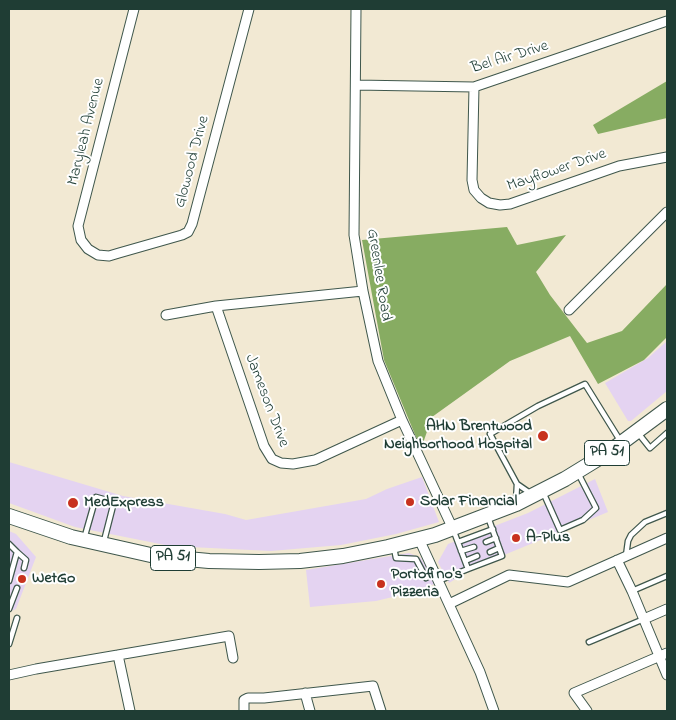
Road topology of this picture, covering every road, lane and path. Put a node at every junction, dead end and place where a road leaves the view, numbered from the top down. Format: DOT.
graph roads {
  1 [pos="134,9"];
  2 [pos="249,9"];
  3 [pos="356,9"];
  4 [pos="667,21"];
  5 [pos="356,85"];
  6 [pos="474,87"];
  7 [pos="667,156"];
  8 [pos="667,212"];
  9 [pos="98,255"];
  10 [pos="363,290"];
  11 [pos="216,306"];
  12 [pos="569,310"];
  13 [pos="166,314"];
  14 [pos="667,409"];
  15 [pos="402,420"];
  16 [pos="637,432"];
  17 [pos="667,433"];
  18 [pos="621,444"];
  19 [pos="577,472"];
  20 [pos="517,484"];
  21 [pos="538,493"];
  22 [pos="516,504"];
  23 [pos="667,513"];
  24 [pos="10,519"];
  25 [pos="490,523"];
  26 [pos="453,529"];
  27 [pos="496,538"];
  28 [pos="667,538"];
  29 [pos="419,539"];
  30 [pos="84,540"];
  31 [pos="458,542"];
  32 [pos="486,542"];
  33 [pos="9,544"];
  34 [pos="103,545"];
  35 [pos="394,546"];
  36 [pos="474,547"];
  37 [pos="499,548"];
  38 [pos="461,551"];
  39 [pos="17,552"];
  40 [pos="490,552"];
  41 [pos="477,556"];
  42 [pos="622,558"];
  43 [pos="465,561"];
  44 [pos="24,568"];
  45 [pos="468,568"];
  46 [pos="667,576"];
  47 [pos="436,577"];
  48 [pos="9,581"];
  49 [pos="16,588"];
  50 [pos="632,591"];
  51 [pos="449,604"];
  52 [pos="9,609"];
  53 [pos="667,609"];
  54 [pos="18,618"];
  55 [pos="644,619"];
  56 [pos="589,642"];
  57 [pos="9,644"];
  58 [pos="118,655"];
  59 [pos="663,655"];
  60 [pos="233,658"];
  61 [pos="9,675"];
  62 [pos="667,676"];
  63 [pos="304,693"];
  64 [pos="130,711"];
  65 [pos="244,711"];
  66 [pos="310,711"];
  67 [pos="381,711"];
  68 [pos="494,711"];
  69 [pos="587,711"];
  1 -- 9 [label="street, Maryleah Avenue"];
  2 -- 9 [label="street, Glowood Drive"];
  3 -- 5 [label="street, Greenlee Road"];
  4 -- 6 [label="street, Bel Air Drive"];
  5 -- 6 [label="street, Bel Air Drive"];
  5 -- 10 [label="street, Greenlee Road"];
  6 -- 7 [label="street, Mayflower Drive"];
  8 -- 12 [label="street"];
  10 -- 11 [label="street"];
  10 -- 15 [label="street, Greenlee Road"];
  11 -- 13 [label="street"];
  11 -- 15 [label="street, Jameson Drive"];
  14 -- 16 [label="highway, PA 51"];
  15 -- 26 [label="street, Greenlee Road"];
  16 -- 17 [label="lane"];
  16 -- 18 [label="highway, PA 51"];
  18 -- 19 [label="highway, PA 51"];
  18 -- 20 [label="lane"];
  19 -- 21 [label="highway, PA 51"];
  19 -- 21 [label="lane"];
  20 -- 21 [label="lane"];
  20 -- 22 [label="lane"];
  21 -- 22 [label="highway, PA 51"];
  22 -- 25 [label="highway, PA 51"];
  23 -- 42 [label="lane"];
  24 -- 30 [label="highway, PA 51"];
  25 -- 26 [label="highway, PA 51"];
  25 -- 27 [label="lane"];
  25 -- 31 [label="lane"];
  26 -- 29 [label="highway, PA 51"];
  26 -- 31 [label="lane"];
  27 -- 32 [label="lane"];
  27 -- 37 [label="lane"];
  28 -- 42 [label="street"];
  29 -- 35 [label="highway, PA 51"];
  29 -- 47 [label="street"];
  30 -- 34 [label="highway, PA 51"];
  30 -- 34 [label="lane"];
  31 -- 38 [label="lane"];
  33 -- 39 [label="lane"];
  34 -- 35 [label="highway, PA 51"];
  35 -- 47 [label="lane"];
  36 -- 38 [label="lane"];
  37 -- 40 [label="lane"];
  37 -- 45 [label="lane"];
  38 -- 43 [label="lane"];
  39 -- 44 [label="lane"];
  39 -- 48 [label="lane"];
  41 -- 43 [label="lane"];
  42 -- 50 [label="street"];
  42 -- 51 [label="street"];
  43 -- 45 [label="lane"];
  45 -- 47 [label="lane"];
  46 -- 50 [label="lane"];
  47 -- 51 [label="street"];
  49 -- 52 [label="lane"];
  50 -- 55 [label="street"];
  51 -- 68 [label="street"];
  53 -- 55 [label="street"];
  54 -- 57 [label="lane"];
  55 -- 56 [label="lane"];
  55 -- 59 [label="street"];
  58 -- 60 [label="street"];
  58 -- 61 [label="street"];
  58 -- 64 [label="street"];
  59 -- 62 [label="street"];
  59 -- 69 [label="street"];
  63 -- 65 [label="street"];
  63 -- 66 [label="street"];
  63 -- 67 [label="street"];
}
